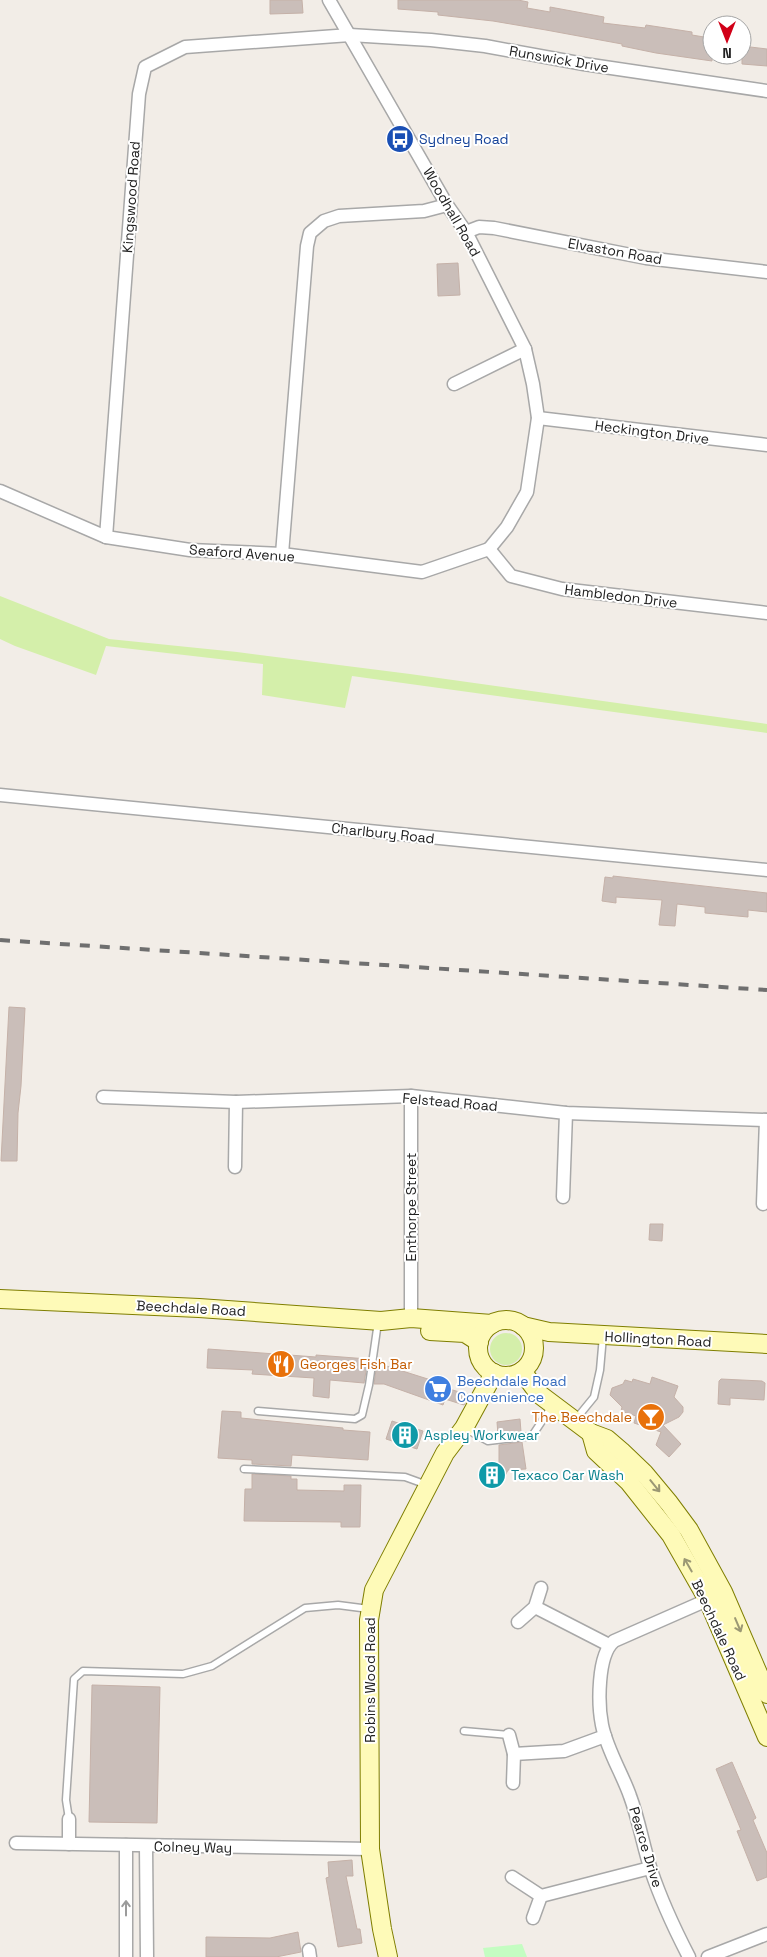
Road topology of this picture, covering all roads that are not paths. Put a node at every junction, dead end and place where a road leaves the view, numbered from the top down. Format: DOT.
graph roads {
  1 [pos="329,0"];
  2 [pos="350,35"];
  3 [pos="767,91"];
  4 [pos="447,205"];
  5 [pos="466,232"];
  6 [pos="767,272"];
  7 [pos="525,349"];
  8 [pos="454,384"];
  9 [pos="538,418"];
  10 [pos="767,445"];
  11 [pos="0,491"];
  12 [pos="106,537"];
  13 [pos="489,549"];
  14 [pos="282,554"];
  15 [pos="767,613"];
  16 [pos="0,796"];
  17 [pos="767,870"];
  18 [pos="411,1096"];
  19 [pos="102,1098"];
  20 [pos="236,1102"];
  21 [pos="566,1113"];
  22 [pos="766,1120"];
  23 [pos="236,1167"];
  24 [pos="563,1197"];
  25 [pos="763,1204"];
  26 [pos="0,1299"];
  27 [pos="411,1318"];
  28 [pos="380,1321"];
  29 [pos="492,1324"];
  30 [pos="528,1332"];
  31 [pos="603,1335"];
  32 [pos="479,1342"];
  33 [pos="767,1344"];
  34 [pos="522,1371"];
  35 [pos="494,1373"];
  36 [pos="554,1403"];
  37 [pos="258,1411"];
  38 [pos="575,1420"];
  39 [pos="464,1428"];
  40 [pos="244,1468"];
  41 [pos="428,1485"];
  42 [pos="541,1588"];
  43 [pos="716,1596"];
  44 [pos="535,1607"];
  45 [pos="370,1610"];
  46 [pos="518,1622"];
  47 [pos="610,1645"];
  48 [pos="767,1694"];
  49 [pos="464,1731"];
  50 [pos="509,1735"];
  51 [pos="605,1736"];
  52 [pos="767,1737"];
  53 [pos="514,1754"];
  54 [pos="514,1783"];
  55 [pos="69,1819"];
  56 [pos="16,1843"];
  57 [pos="69,1844"];
  58 [pos="126,1845"];
  59 [pos="146,1846"];
  60 [pos="370,1850"];
  61 [pos="650,1868"];
  62 [pos="512,1877"];
  63 [pos="541,1896"];
  64 [pos="533,1918"];
  65 [pos="767,1934"];
  66 [pos="126,1957"];
  67 [pos="147,1957"];
  68 [pos="388,1957"];
  69 [pos="688,1957"];
  70 [pos="708,1957"];
  1 -- 2 [label="street, Woodhall Road"];
  2 -- 3 [label="street, Runswick Drive"];
  2 -- 4 [label="street, Woodhall Road"];
  2 -- 12 [label="street, Kingswood Road"];
  4 -- 5 [label="street, Woodhall Road"];
  4 -- 14 [label="street"];
  5 -- 6 [label="street, Elvaston Road"];
  5 -- 7 [label="street, Woodhall Road"];
  7 -- 8 [label="street"];
  7 -- 9 [label="street, Woodhall Road"];
  9 -- 10 [label="street, Heckington Drive"];
  9 -- 13 [label="street, Woodhall Road"];
  11 -- 12 [label="street, Seaford Avenue"];
  12 -- 14 [label="street, Seaford Avenue"];
  13 -- 14 [label="street, Seaford Avenue"];
  13 -- 15 [label="street, Hambledon Drive"];
  16 -- 17 [label="street, Charlbury Road"];
  18 -- 20 [label="street, Felstead Road"];
  18 -- 21 [label="street, Felstead Road"];
  18 -- 27 [label="street, Enthorpe Street"];
  19 -- 20 [label="street, Felstead Road"];
  20 -- 23 [label="street"];
  21 -- 22 [label="street, Felstead Road"];
  21 -- 24 [label="street"];
  22 -- 25 [label="street"];
  26 -- 28 [label="street, Beechdale Road"];
  27 -- 28 [label="street, Beechdale Road"];
  27 -- 29 [label="street"];
  28 -- 32 [label="street, Beechdale Road"];
  28 -- 37 [label="lane"];
  29 -- 30 [label="street"];
  29 -- 32 [label="street"];
  30 -- 31 [label="street, Hollington Road"];
  30 -- 34 [label="street"];
  31 -- 33 [label="street, Hollington Road"];
  31 -- 38 [label="lane"];
  32 -- 35 [label="street"];
  34 -- 35 [label="street"];
  34 -- 36 [label="street, Beechdale Road"];
  35 -- 39 [label="street, Robins Wood Road"];
  36 -- 38 [label="street, Beechdale Road"];
  36 -- 39 [label="lane"];
  38 -- 43 [label="street, Beechdale Road"];
  39 -- 41 [label="street, Robins Wood Road"];
  40 -- 41 [label="lane"];
  41 -- 45 [label="street, Robins Wood Road"];
  42 -- 44 [label="street"];
  43 -- 47 [label="street"];
  43 -- 48 [label="street, Beechdale Road, one-way"];
  43 -- 52 [label="street, Beechdale Road"];
  44 -- 46 [label="street"];
  44 -- 47 [label="street"];
  45 -- 55 [label="lane"];
  45 -- 60 [label="street, Robins Wood Road"];
  47 -- 51 [label="street, Pearce Drive"];
  49 -- 50 [label="lane"];
  50 -- 53 [label="street"];
  51 -- 53 [label="street"];
  51 -- 61 [label="street, Pearce Drive"];
  53 -- 54 [label="street"];
  55 -- 57 [label="street"];
  56 -- 57 [label="street, Colney Way"];
  57 -- 58 [label="street, Colney Way"];
  58 -- 59 [label="street, Colney Way"];
  66 -- 58 [label="street, one-way"];
  59 -- 60 [label="street, Colney Way"];
  59 -- 67 [label="street"];
  60 -- 68 [label="street, Robins Wood Road"];
  61 -- 63 [label="street"];
  61 -- 69 [label="street, Pearce Drive"];
  62 -- 63 [label="street"];
  63 -- 64 [label="street"];
  65 -- 70 [label="street"];
}
